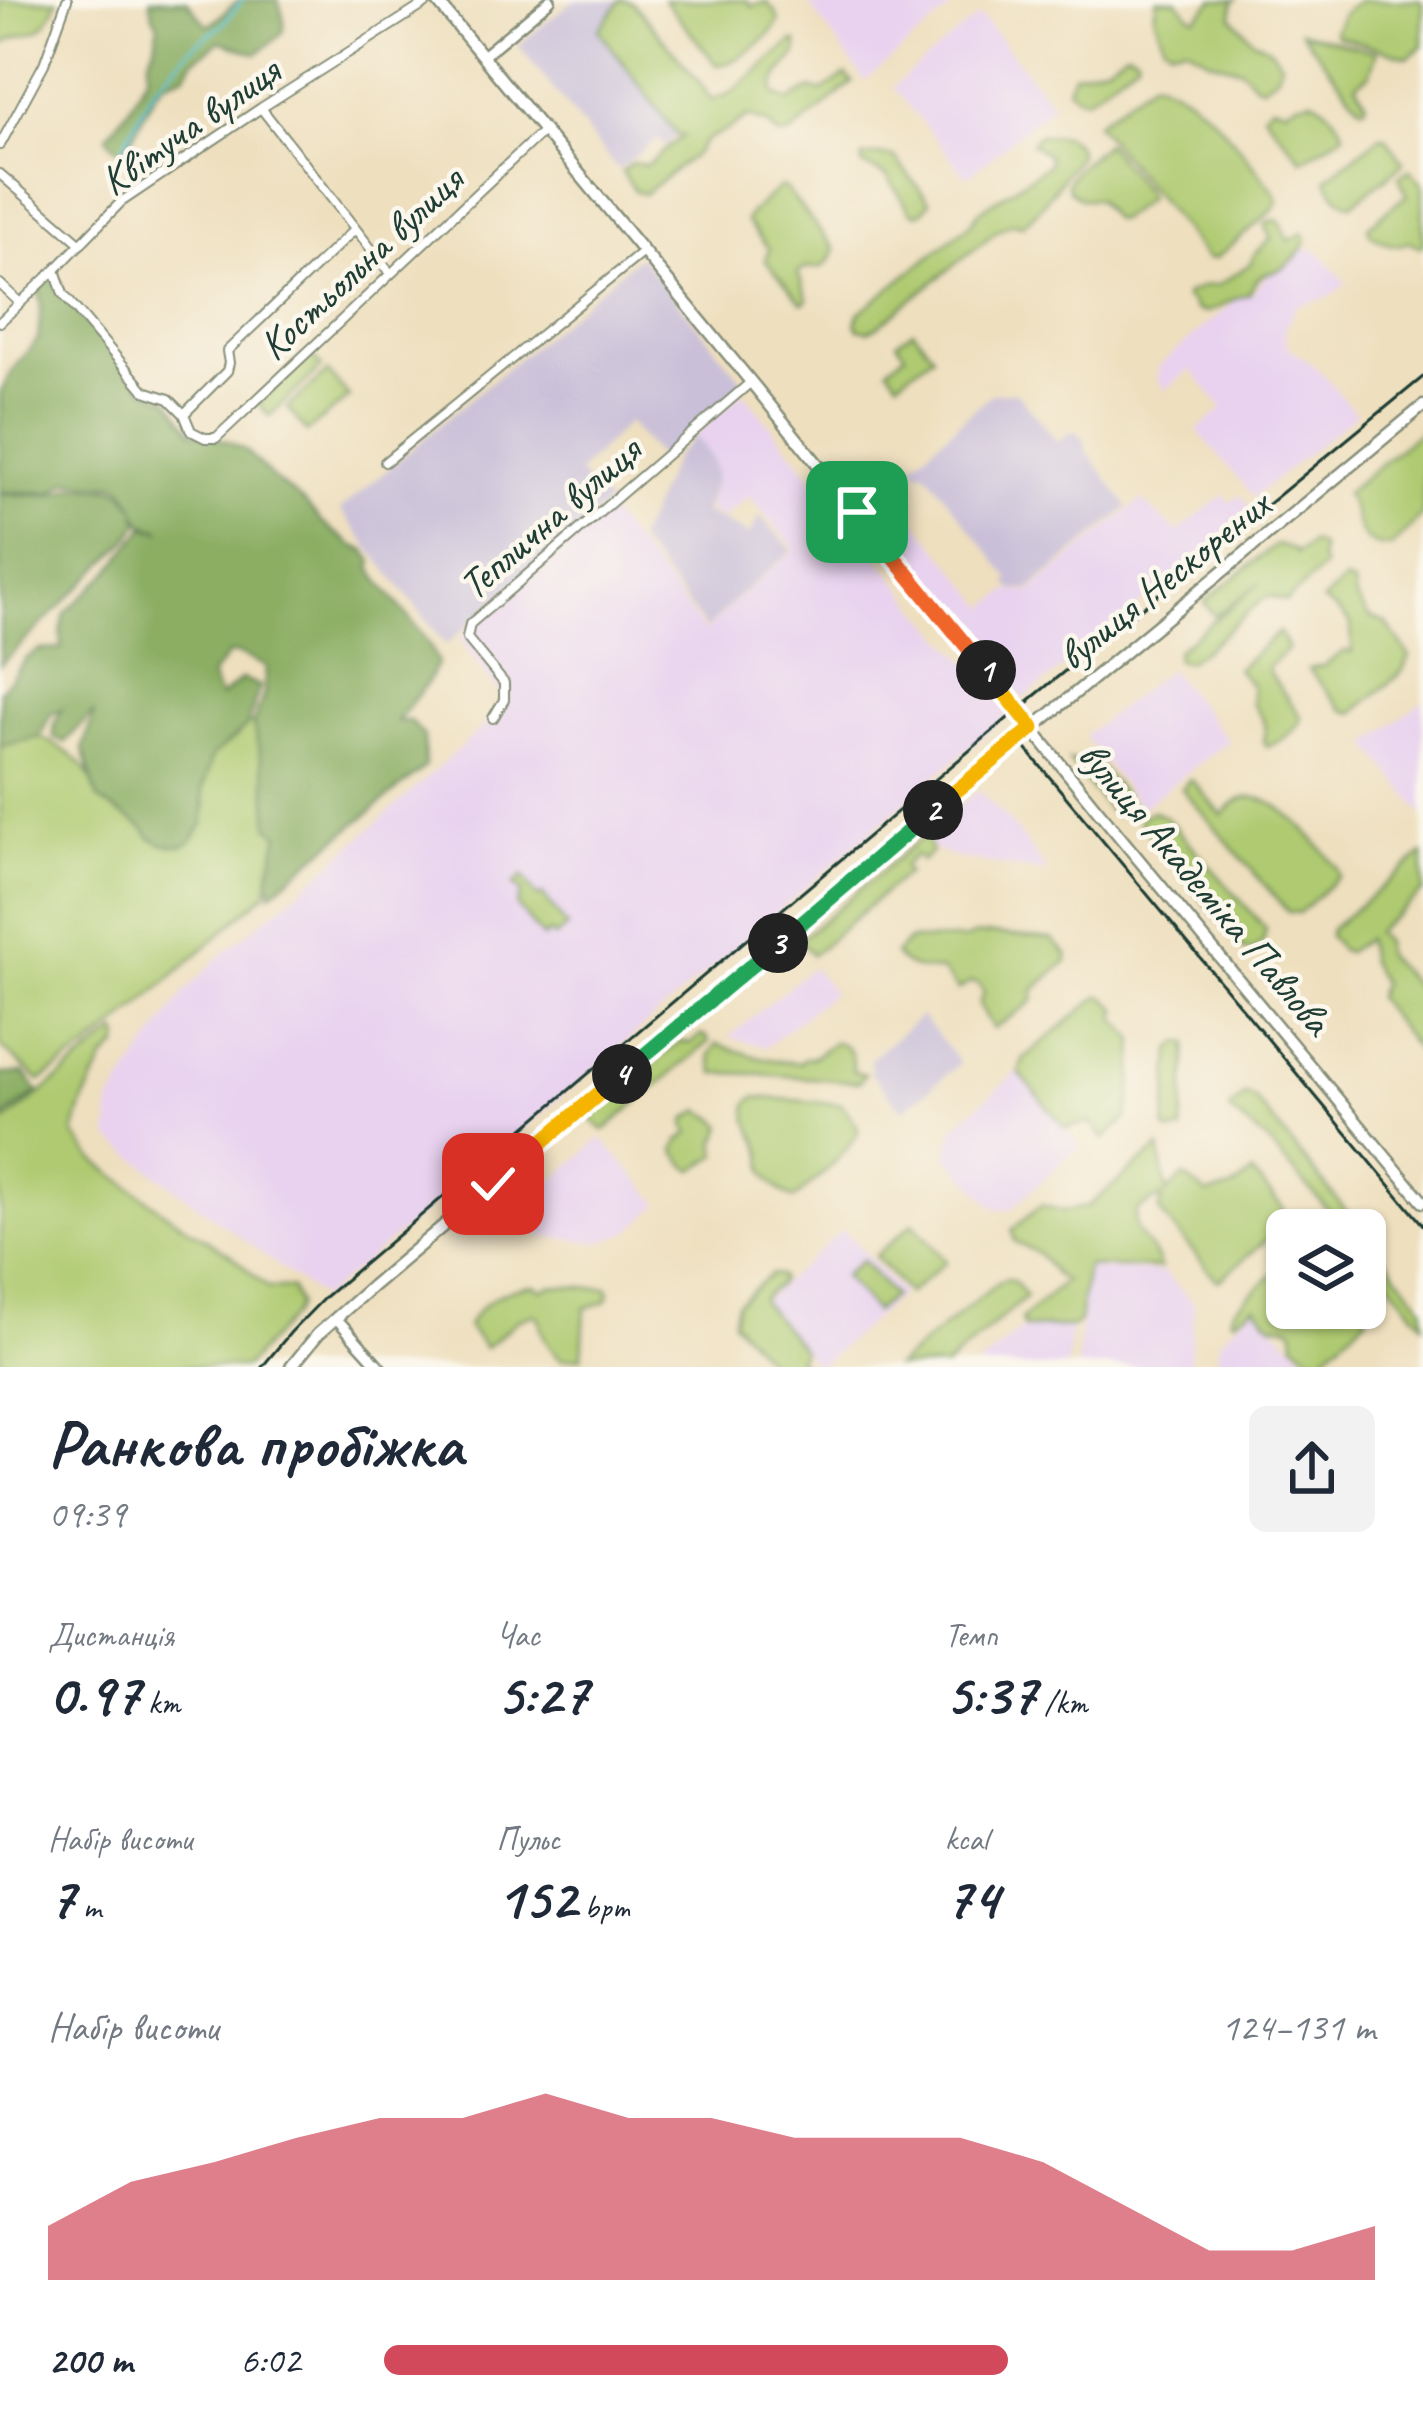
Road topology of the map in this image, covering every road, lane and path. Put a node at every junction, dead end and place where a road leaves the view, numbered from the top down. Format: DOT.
graph roads {
  1 [pos="67,0"];
  2 [pos="433,0"];
  3 [pos="550,0"];
  4 [pos="484,55"];
  5 [pos="261,108"];
  6 [pos="544,130"];
  7 [pos="0,145"];
  8 [pos="0,174"];
  9 [pos="355,229"];
  10 [pos="81,244"];
  11 [pos="644,252"];
  12 [pos="55,270"];
  13 [pos="390,273"];
  14 [pos="0,284"];
  15 [pos="20,303"];
  16 [pos="0,322"];
  17 [pos="752,382"];
  18 [pos="1423,406"];
  19 [pos="184,414"];
  20 [pos="386,462"];
  21 [pos="493,718"];
  22 [pos="1033,728"];
  23 [pos="1423,1202"];
  24 [pos="337,1318"];
  25 [pos="291,1367"];
  26 [pos="380,1367"];
  1 -- 7 [label="street"];
  2 -- 4 [label="main road, вулиця Академіка Павлова"];
  2 -- 5 [label="street, Квітуча вулиця"];
  3 -- 4 [label="street"];
  4 -- 6 [label="main road, вулиця Академіка Павлова"];
  5 -- 9 [label="street"];
  5 -- 10 [label="street, Квітуча вулиця"];
  6 -- 11 [label="main road, вулиця Академіка Павлова"];
  6 -- 13 [label="street, Костьольна вулиця"];
  8 -- 10 [label="street"];
  9 -- 13 [label="street"];
  9 -- 19 [label="street"];
  10 -- 12 [label="street, Квітуча вулиця"];
  11 -- 17 [label="main road, вулиця Академіка Павлова"];
  11 -- 20 [label="street"];
  12 -- 15 [label="street, Квітуча вулиця"];
  12 -- 19 [label="street"];
  13 -- 19 [label="street, Костьольна вулиця"];
  14 -- 15 [label="street"];
  15 -- 16 [label="street, Квітуча вулиця"];
  17 -- 21 [label="street, Теплична вулиця"];
  17 -- 22 [label="main road, вулиця Академіка Павлова"];
  18 -- 22 [label="main road, вулиця Нескорених"];
  22 -- 23 [label="main road, вулиця Академіка Павлова"];
  22 -- 24 [label="main road, вулиця Нескорених"];
  24 -- 25 [label="main road, вулиця Нескорених"];
  24 -- 26 [label="street"];
}
